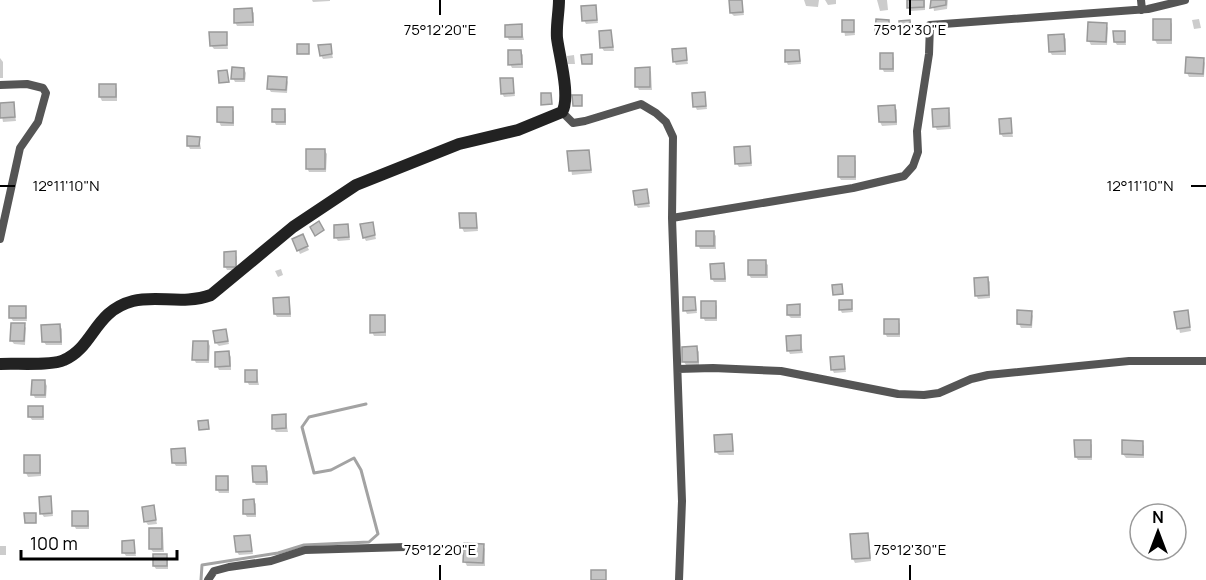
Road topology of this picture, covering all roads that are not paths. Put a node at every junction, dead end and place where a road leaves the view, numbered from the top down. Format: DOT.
graph roads {
  1 [pos="559,0"];
  2 [pos="1141,0"];
  3 [pos="1185,0"];
  4 [pos="1142,10"];
  5 [pos="0,85"];
  6 [pos="562,112"];
  7 [pos="672,218"];
  8 [pos="0,239"];
  9 [pos="1206,361"];
  10 [pos="0,364"];
  11 [pos="678,369"];
  12 [pos="405,547"];
  13 [pos="208,580"];
  14 [pos="679,580"];
  1 -- 6 [label="main road"];
  2 -- 4 [label="street"];
  3 -- 4 [label="street"];
  4 -- 7 [label="street"];
  5 -- 8 [label="street"];
  6 -- 7 [label="street"];
  6 -- 10 [label="main road"];
  7 -- 11 [label="street"];
  9 -- 11 [label="street"];
  11 -- 14 [label="street"];
  12 -- 13 [label="street"];
}
